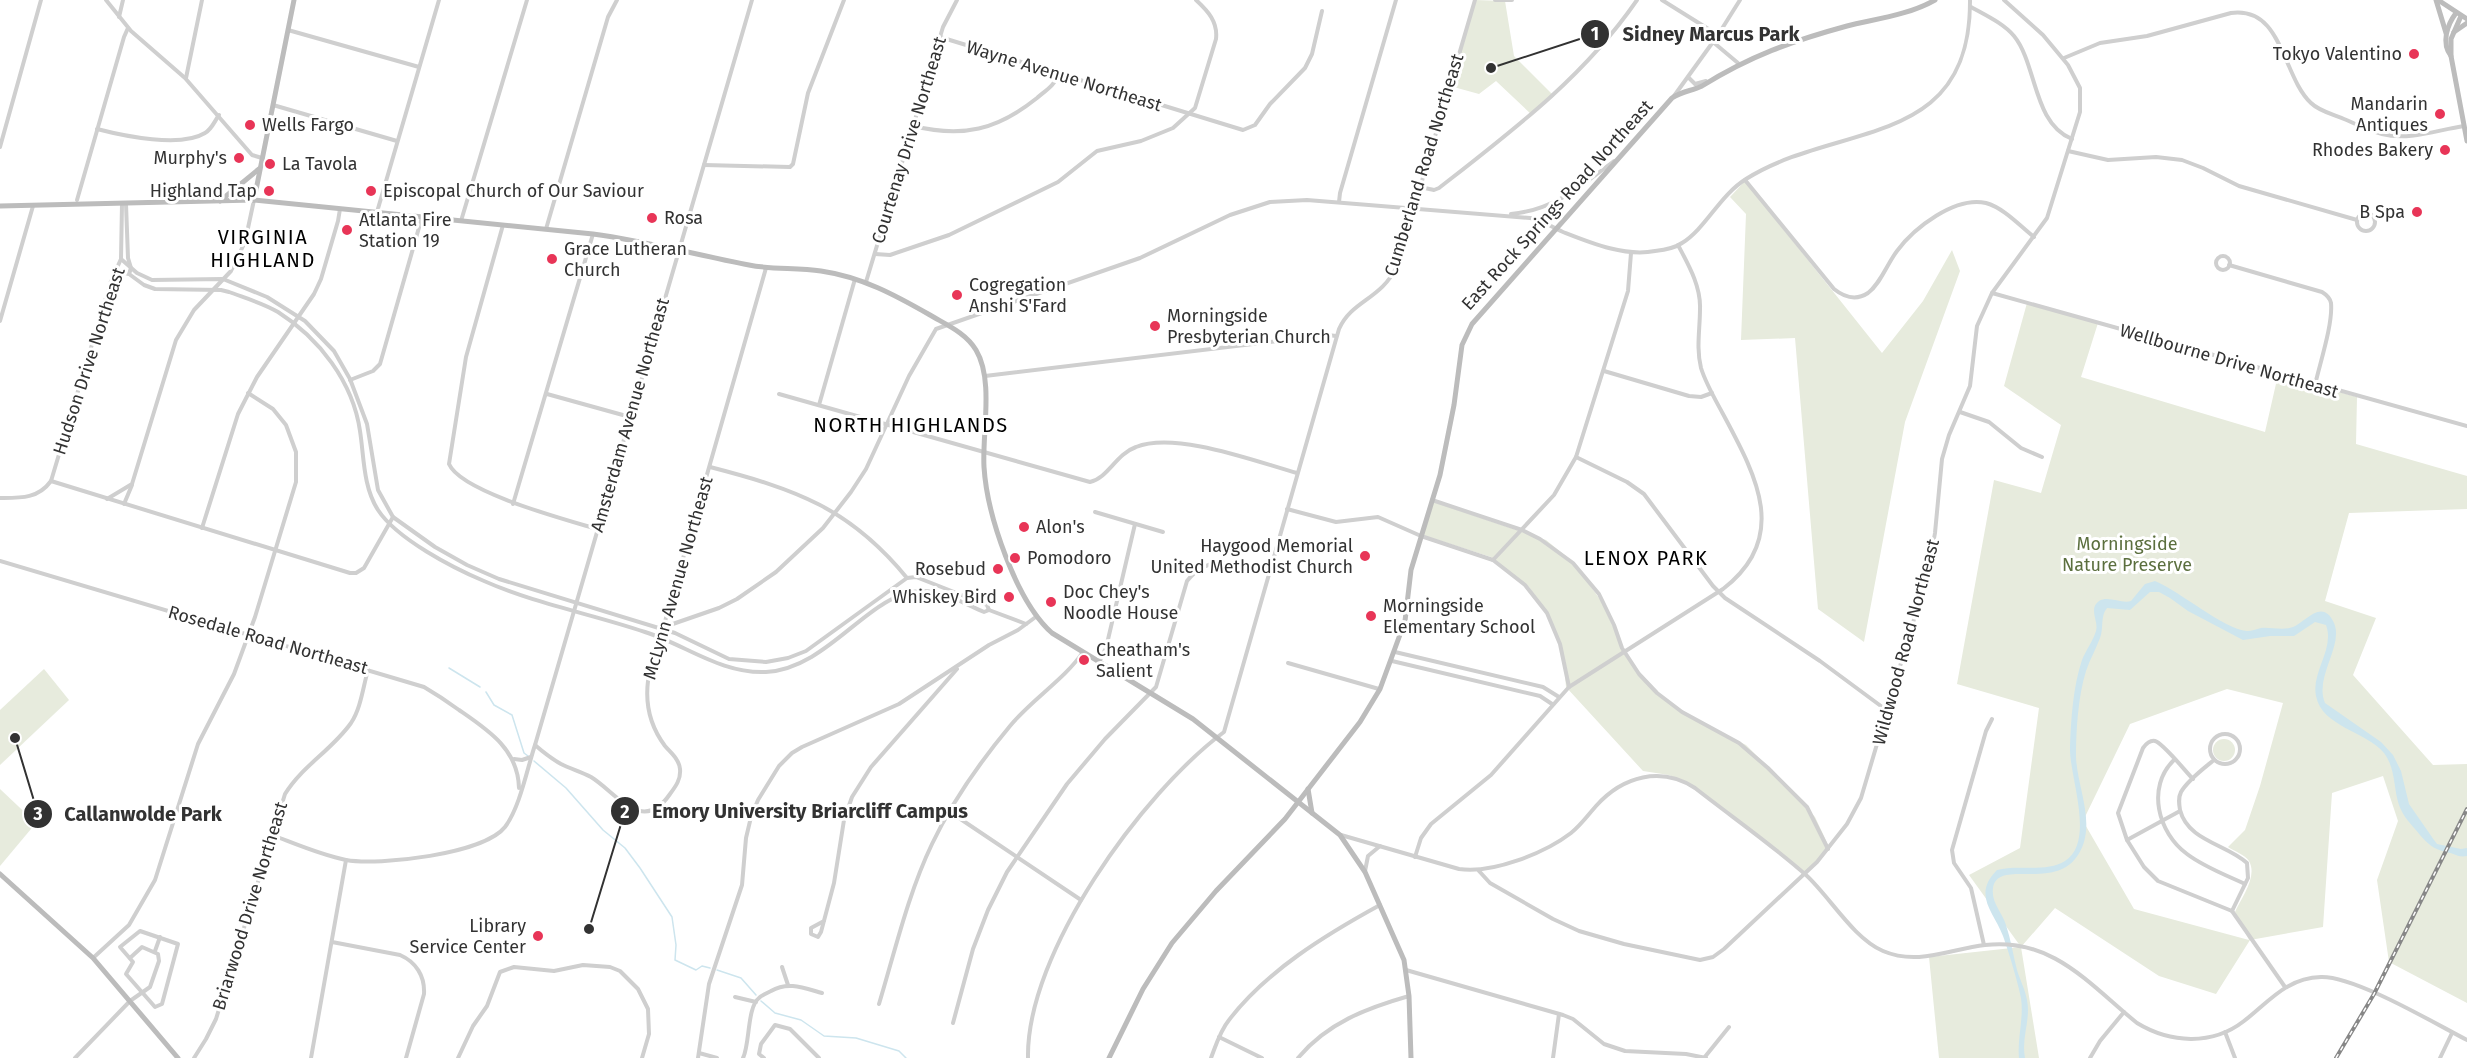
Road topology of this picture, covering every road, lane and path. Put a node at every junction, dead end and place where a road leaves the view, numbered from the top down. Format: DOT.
graph roads {
  1 [pos="42,0"];
  2 [pos="106,0"];
  3 [pos="123,0"];
  4 [pos="202,0"];
  5 [pos="294,0"];
  6 [pos="439,0"];
  7 [pos="526,0"];
  8 [pos="617,0"];
  9 [pos="752,0"];
  10 [pos="844,0"];
  11 [pos="957,0"];
  12 [pos="1196,0"];
  13 [pos="1396,0"];
  14 [pos="1475,0"];
  15 [pos="1495,0"];
  16 [pos="1512,0"];
  17 [pos="1637,0"];
  18 [pos="1662,0"];
  19 [pos="1740,0"];
  20 [pos="1935,0"];
  21 [pos="1971,0"];
  22 [pos="2004,0"];
  23 [pos="2437,0"];
  24 [pos="1971,6"];
  25 [pos="1322,10"];
  26 [pos="119,17"];
  27 [pos="2463,17"];
  28 [pos="129,28"];
  29 [pos="288,30"];
  30 [pos="2450,33"];
  31 [pos="1718,35"];
  32 [pos="940,37"];
  33 [pos="1713,42"];
  34 [pos="2064,58"];
  35 [pos="1738,63"];
  36 [pos="419,67"];
  37 [pos="1059,74"];
  38 [pos="185,78"];
  39 [pos="1689,78"];
  40 [pos="1706,81"];
  41 [pos="1672,98"];
  42 [pos="273,105"];
  43 [pos="1189,114"];
  44 [pos="219,115"];
  45 [pos="913,126"];
  46 [pos="2464,126"];
  47 [pos="98,129"];
  48 [pos="2072,139"];
  49 [pos="398,141"];
  50 [pos="2467,141"];
  51 [pos="0,147"];
  52 [pos="2068,151"];
  53 [pos="1622,155"];
  54 [pos="262,158"];
  55 [pos="704,165"];
  56 [pos="260,168"];
  57 [pos="1744,180"];
  58 [pos="1420,187"];
  59 [pos="77,200"];
  60 [pos="254,200"];
  61 [pos="220,201"];
  62 [pos="1339,202"];
  63 [pos="124,204"];
  64 [pos="0,206"];
  65 [pos="33,206"];
  66 [pos="340,209"];
  67 [pos="1414,209"];
  68 [pos="376,212"];
  69 [pos="1500,215"];
  70 [pos="422,217"];
  71 [pos="2357,220"];
  72 [pos="461,221"];
  73 [pos="502,225"];
  74 [pos="1555,227"];
  75 [pos="546,229"];
  76 [pos="593,234"];
  77 [pos="2034,237"];
  78 [pos="1678,244"];
  79 [pos="678,249"];
  80 [pos="1632,253"];
  81 [pos="875,254"];
  82 [pos="121,259"];
  83 [pos="2229,265"];
  84 [pos="131,268"];
  85 [pos="766,268"];
  86 [pos="117,271"];
  87 [pos="129,274"];
  88 [pos="855,278"];
  89 [pos="220,282"];
  90 [pos="866,282"];
  91 [pos="212,290"];
  92 [pos="1992,293"];
  93 [pos="300,317"];
  94 [pos="0,321"];
  95 [pos="294,324"];
  96 [pos="947,324"];
  97 [pos="1336,336"];
  98 [pos="1604,370"];
  99 [pos="985,376"];
  100 [pos="350,379"];
  101 [pos="344,382"];
  102 [pos="2315,385"];
  103 [pos="248,393"];
  104 [pos="1712,393"];
  105 [pos="547,394"];
  106 [pos="779,394"];
  107 [pos="819,405"];
  108 [pos="1960,412"];
  109 [pos="630,417"];
  110 [pos="887,424"];
  111 [pos="2467,426"];
  112 [pos="985,452"];
  113 [pos="1576,457"];
  114 [pos="2042,457"];
  115 [pos="710,466"];
  116 [pos="1298,473"];
  117 [pos="51,481"];
  118 [pos="132,484"];
  119 [pos="0,498"];
  120 [pos="106,499"];
  121 [pos="1432,500"];
  122 [pos="124,504"];
  123 [pos="513,504"];
  124 [pos="1287,509"];
  125 [pos="1095,512"];
  126 [pos="836,513"];
  127 [pos="393,517"];
  128 [pos="389,524"];
  129 [pos="1135,524"];
  130 [pos="202,528"];
  131 [pos="597,529"];
  132 [pos="1522,530"];
  133 [pos="1163,532"];
  134 [pos="1421,536"];
  135 [pos="276,550"];
  136 [pos="1493,560"];
  137 [pos="0,561"];
  138 [pos="463,563"];
  139 [pos="459,570"];
  140 [pos="1269,573"];
  141 [pos="907,578"];
  142 [pos="932,583"];
  143 [pos="892,588"];
  144 [pos="929,592"];
  145 [pos="1718,592"];
  146 [pos="897,596"];
  147 [pos="576,603"];
  148 [pos="989,610"];
  149 [pos="573,611"];
  150 [pos="1037,616"];
  151 [pos="1026,624"];
  152 [pos="664,628"];
  153 [pos="248,634"];
  154 [pos="661,637"];
  155 [pos="685,638"];
  156 [pos="817,644"];
  157 [pos="680,646"];
  158 [pos="822,652"];
  159 [pos="1083,652"];
  160 [pos="1395,652"];
  161 [pos="1623,652"];
  162 [pos="969,659"];
  163 [pos="1392,661"];
  164 [pos="757,662"];
  165 [pos="1099,662"];
  166 [pos="1288,663"];
  167 [pos="368,670"];
  168 [pos="1473,671"];
  169 [pos="757,672"];
  170 [pos="1470,680"];
  171 [pos="1569,687"];
  172 [pos="1380,689"];
  173 [pos="1150,692"];
  174 [pos="1559,697"];
  175 [pos="1553,704"];
  176 [pos="1888,711"];
  177 [pos="1992,719"];
  178 [pos="1218,736"];
  179 [pos="535,745"];
  180 [pos="531,757"];
  181 [pos="513,759"];
  182 [pos="2174,760"];
  183 [pos="2214,760"];
  184 [pos="2193,779"];
  185 [pos="1308,789"];
  186 [pos="519,795"];
  187 [pos="1298,802"];
  188 [pos="950,812"];
  189 [pos="2180,812"];
  190 [pos="1312,813"];
  191 [pos="2162,820"];
  192 [pos="1340,835"];
  193 [pos="272,836"];
  194 [pos="2127,840"];
  195 [pos="1380,846"];
  196 [pos="1828,849"];
  197 [pos="1016,856"];
  198 [pos="1415,857"];
  199 [pos="346,860"];
  200 [pos="1479,871"];
  201 [pos="1365,872"];
  202 [pos="0,874"];
  203 [pos="1805,874"];
  204 [pos="2245,884"];
  205 [pos="1081,900"];
  206 [pos="1380,905"];
  207 [pos="2232,911"];
  208 [pos="824,921"];
  209 [pos="122,933"];
  210 [pos="160,937"];
  211 [pos="129,939"];
  212 [pos="332,942"];
  213 [pos="1984,945"];
  214 [pos="155,951"];
  215 [pos="93,958"];
  216 [pos="130,958"];
  217 [pos="782,967"];
  218 [pos="1406,970"];
  219 [pos="788,985"];
  220 [pos="2285,987"];
  221 [pos="141,993"];
  222 [pos="822,993"];
  223 [pos="1409,996"];
  224 [pos="735,997"];
  225 [pos="130,1001"];
  226 [pos="756,1002"];
  227 [pos="879,1004"];
  228 [pos="2124,1012"];
  229 [pos="1559,1014"];
  230 [pos="952,1023"];
  231 [pos="1729,1027"];
  232 [pos="2225,1032"];
  233 [pos="2452,1033"];
  234 [pos="1219,1037"];
  235 [pos="2467,1040"];
  236 [pos="823,1053"];
  237 [pos="1657,1054"];
  238 [pos="699,1055"];
  239 [pos="75,1058"];
  240 [pos="178,1058"];
  241 [pos="194,1058"];
  242 [pos="311,1058"];
  243 [pos="406,1058"];
  244 [pos="458,1058"];
  245 [pos="642,1058"];
  246 [pos="717,1058"];
  247 [pos="743,1058"];
  248 [pos="764,1058"];
  249 [pos="820,1058"];
  250 [pos="1028,1058"];
  251 [pos="1109,1058"];
  252 [pos="1211,1058"];
  253 [pos="1262,1058"];
  254 [pos="1298,1058"];
  255 [pos="1411,1058"];
  256 [pos="1553,1058"];
  257 [pos="1665,1058"];
  258 [pos="1705,1058"];
  259 [pos="2090,1058"];
  260 [pos="2235,1058"];
  261 [pos="2440,1058"];
  1 -- 51 [label="street"];
  2 -- 26 [label="street"];
  3 -- 26 [label="street"];
  4 -- 38 [label="street"];
  5 -- 29 [label="street"];
  6 -- 36 [label="street"];
  7 -- 72 [label="street"];
  8 -- 75 [label="street"];
  9 -- 55 [label="street, Amsterdam Avenue Northeast"];
  10 -- 55 [label="street"];
  11 -- 32 [label="street, Courtenay Drive Northeast"];
  12 -- 43 [label="street"];
  13 -- 62 [label="street"];
  14 -- 58 [label="street, Cumberland Road Northeast"];
  15 -- 16 [label="street"];
  17 -- 58 [label="street"];
  18 -- 31 [label="street"];
  19 -- 31 [label="street"];
  20 -- 35 [label="street"];
  21 -- 24 [label="street"];
  22 -- 34 [label="street, Wildwood Road Northeast"];
  23 -- 27 [label="street"];
  23 -- 30 [label="street"];
  24 -- 48 [label="street"];
  24 -- 57 [label="street"];
  25 -- 43 [label="street, Wayne Avenue Northeast"];
  26 -- 28 [label="street"];
  27 -- 30 [label="street"];
  27 -- 30 [label="street"];
  28 -- 38 [label="street"];
  28 -- 47 [label="street"];
  29 -- 36 [label="street"];
  29 -- 42 [label="street"];
  30 -- 46 [label="street"];
  31 -- 33 [label="street"];
  32 -- 37 [label="street, Wayne Avenue Northeast"];
  32 -- 45 [label="street, Courtenay Drive Northeast"];
  33 -- 35 [label="street"];
  33 -- 39 [label="street"];
  34 -- 46 [label="street"];
  34 -- 48 [label="street, Wildwood Road Northeast"];
  35 -- 40 [label="street"];
  36 -- 49 [label="street"];
  37 -- 43 [label="street, Wayne Avenue Northeast"];
  37 -- 45 [label="street"];
  38 -- 44 [label="street"];
  39 -- 40 [label="street"];
  39 -- 41 [label="street"];
  40 -- 41 [label="street"];
  41 -- 53 [label="street, East Rock Springs Road Northeast"];
  42 -- 49 [label="street"];
  42 -- 54 [label="street"];
  43 -- 81 [label="street"];
  44 -- 47 [label="street"];
  44 -- 54 [label="street"];
  45 -- 81 [label="street, Courtenay Drive Northeast"];
  46 -- 50 [label="street"];
  47 -- 59 [label="street"];
  48 -- 52 [label="street, Wildwood Road Northeast"];
  49 -- 68 [label="street"];
  52 -- 71 [label="street"];
  52 -- 77 [label="street, Wildwood Road Northeast"];
  53 -- 69 [label="street"];
  53 -- 74 [label="street, East Rock Springs Road Northeast"];
  54 -- 56 [label="street"];
  55 -- 79 [label="street, Amsterdam Avenue Northeast"];
  56 -- 60 [label="street"];
  56 -- 61 [label="street"];
  57 -- 77 [label="street"];
  57 -- 78 [label="street"];
  58 -- 67 [label="street, Cumberland Road Northeast"];
  60 -- 61 [label="street"];
  60 -- 66 [label="street"];
  60 -- 89 [label="street"];
  61 -- 63 [label="street"];
  62 -- 67 [label="street"];
  62 -- 96 [label="street"];
  63 -- 65 [label="street"];
  63 -- 82 [label="street, Hudson Drive Northeast"];
  63 -- 84 [label="street, Hudson Drive Northeast"];
  64 -- 65 [label="street"];
  65 -- 94 [label="street"];
  66 -- 68 [label="street"];
  66 -- 93 [label="street"];
  67 -- 69 [label="street"];
  67 -- 97 [label="street, Cumberland Road Northeast"];
  68 -- 70 [label="street"];
  69 -- 74 [label="street"];
  70 -- 72 [label="street"];
  70 -- 100 [label="street"];
  71 -- 71 [label="street"];
  72 -- 73 [label="street"];
  73 -- 75 [label="street"];
  73 -- 123 [label="street"];
  74 -- 80 [label="street"];
  74 -- 121 [label="street, East Rock Springs Road Northeast"];
  75 -- 76 [label="street"];
  76 -- 79 [label="street"];
  76 -- 105 [label="street"];
  77 -- 92 [label="street, Wildwood Road Northeast"];
  78 -- 80 [label="street"];
  78 -- 104 [label="street"];
  79 -- 85 [label="street"];
  79 -- 109 [label="street, Amsterdam Avenue Northeast"];
  80 -- 98 [label="street"];
  81 -- 90 [label="street, Courtenay Drive Northeast"];
  82 -- 84 [label="street"];
  82 -- 86 [label="street, Hudson Drive Northeast"];
  83 -- 102 [label="street"];
  84 -- 87 [label="street, Hudson Drive Northeast"];
  84 -- 89 [label="street"];
  85 -- 88 [label="street"];
  85 -- 115 [label="street, McLynn Avenue Northeast"];
  86 -- 87 [label="street"];
  86 -- 117 [label="street, Hudson Drive Northeast"];
  87 -- 91 [label="street"];
  88 -- 90 [label="street"];
  88 -- 107 [label="street"];
  89 -- 91 [label="street"];
  89 -- 93 [label="street"];
  90 -- 96 [label="street"];
  91 -- 95 [label="street"];
  91 -- 118 [label="street"];
  92 -- 102 [label="street, Wellbourne Drive Northeast"];
  92 -- 108 [label="street, Wildwood Road Northeast"];
  93 -- 95 [label="street"];
  93 -- 100 [label="street"];
  95 -- 101 [label="street"];
  95 -- 103 [label="street"];
  96 -- 99 [label="street"];
  96 -- 110 [label="street"];
  97 -- 99 [label="street"];
  97 -- 116 [label="street, Cumberland Road Northeast"];
  98 -- 104 [label="street"];
  98 -- 113 [label="street"];
  99 -- 112 [label="street"];
  100 -- 101 [label="street"];
  100 -- 127 [label="street"];
  101 -- 128 [label="street"];
  102 -- 111 [label="street, Wellbourne Drive Northeast"];
  103 -- 130 [label="street"];
  103 -- 135 [label="street"];
  104 -- 145 [label="street"];
  105 -- 109 [label="street"];
  105 -- 123 [label="street"];
  106 -- 107 [label="street"];
  107 -- 110 [label="street"];
  108 -- 114 [label="street"];
  108 -- 176 [label="street, Wildwood Road Northeast"];
  109 -- 131 [label="street, Amsterdam Avenue Northeast"];
  110 -- 112 [label="street"];
  110 -- 126 [label="street"];
  112 -- 116 [label="street"];
  112 -- 150 [label="street"];
  113 -- 132 [label="street"];
  113 -- 145 [label="street"];
  115 -- 126 [label="street"];
  115 -- 152 [label="street, McLynn Avenue Northeast"];
  116 -- 124 [label="street, Cumberland Road Northeast"];
  117 -- 119 [label="street"];
  117 -- 120 [label="street"];
  118 -- 120 [label="street"];
  118 -- 122 [label="street"];
  120 -- 122 [label="street"];
  121 -- 132 [label="street"];
  121 -- 134 [label="street, East Rock Springs Road Northeast"];
  122 -- 130 [label="street"];
  123 -- 131 [label="street"];
  124 -- 134 [label="street"];
  124 -- 140 [label="street, Cumberland Road Northeast"];
  125 -- 129 [label="street"];
  126 -- 141 [label="street"];
  126 -- 152 [label="street"];
  127 -- 128 [label="street"];
  127 -- 138 [label="street"];
  128 -- 135 [label="street"];
  128 -- 139 [label="street"];
  129 -- 133 [label="street"];
  129 -- 165 [label="street"];
  130 -- 135 [label="street"];
  131 -- 147 [label="street, Amsterdam Avenue Northeast"];
  132 -- 136 [label="street"];
  132 -- 161 [label="street"];
  134 -- 136 [label="street"];
  134 -- 160 [label="street, East Rock Springs Road Northeast"];
  135 -- 153 [label="street"];
  136 -- 171 [label="street"];
  137 -- 153 [label="street, Rosedale Road Northeast"];
  138 -- 139 [label="street"];
  138 -- 147 [label="street"];
  139 -- 149 [label="street"];
  140 -- 173 [label="street"];
  140 -- 178 [label="street, Cumberland Road Northeast"];
  141 -- 142 [label="street"];
  141 -- 143 [label="street"];
  142 -- 144 [label="street"];
  142 -- 148 [label="street"];
  143 -- 146 [label="street"];
  143 -- 156 [label="street"];
  144 -- 146 [label="street"];
  144 -- 148 [label="street"];
  145 -- 161 [label="street"];
  145 -- 176 [label="street"];
  146 -- 158 [label="street"];
  147 -- 149 [label="street, Amsterdam Avenue Northeast"];
  147 -- 152 [label="street"];
  148 -- 151 [label="street"];
  149 -- 154 [label="street"];
  149 -- 179 [label="street, Amsterdam Avenue Northeast"];
  150 -- 151 [label="street"];
  150 -- 159 [label="street"];
  151 -- 162 [label="street"];
  152 -- 154 [label="street, McLynn Avenue Northeast"];
  152 -- 155 [label="street"];
  153 -- 167 [label="street, Rosedale Road Northeast"];
  153 -- 209 [label="street"];
  154 -- 157 [label="street"];
  154 -- 179 [label="street, McLynn Avenue Northeast"];
  155 -- 157 [label="street"];
  155 -- 164 [label="street"];
  156 -- 158 [label="street"];
  156 -- 164 [label="street"];
  157 -- 169 [label="street"];
  158 -- 169 [label="street"];
  159 -- 165 [label="street"];
  159 -- 188 [label="street"];
  160 -- 163 [label="street, East Rock Springs Road Northeast"];
  160 -- 168 [label="street"];
  161 -- 171 [label="street"];
  161 -- 196 [label="street"];
  162 -- 208 [label="street"];
  162 -- 238 [label="street"];
  163 -- 170 [label="street"];
  163 -- 172 [label="street, East Rock Springs Road Northeast"];
  164 -- 169 [label="street"];
  165 -- 173 [label="street"];
  166 -- 172 [label="street"];
  167 -- 181 [label="street, Rosedale Road Northeast"];
  167 -- 193 [label="street, Briarwood Drive Northeast"];
  168 -- 170 [label="street"];
  168 -- 174 [label="street"];
  170 -- 175 [label="street"];
  171 -- 174 [label="street"];
  172 -- 185 [label="street, East Rock Springs Road Northeast"];
  173 -- 178 [label="street"];
  173 -- 197 [label="street"];
  174 -- 175 [label="street"];
  175 -- 198 [label="street"];
  176 -- 196 [label="street, Wildwood Road Northeast"];
  177 -- 213 [label="street"];
  178 -- 187 [label="street"];
  178 -- 205 [label="street, Cumberland Road Northeast"];
  179 -- 180 [label="street, Amsterdam Avenue Northeast"];
  180 -- 181 [label="street"];
  180 -- 186 [label="street, Amsterdam Avenue Northeast"];
  181 -- 186 [label="street, Rosedale Road Northeast"];
  182 -- 184 [label="street"];
  182 -- 191 [label="street"];
  182 -- 194 [label="street"];
  183 -- 183 [label="street"];
  183 -- 184 [label="street"];
  184 -- 189 [label="street"];
  185 -- 187 [label="street, East Rock Springs Road Northeast"];
  185 -- 190 [label="street"];
  186 -- 199 [label="street, Amsterdam Avenue Northeast"];
  187 -- 190 [label="street"];
  187 -- 251 [label="street, East Rock Springs Road Northeast"];
  188 -- 197 [label="street"];
  188 -- 227 [label="street"];
  189 -- 191 [label="street"];
  189 -- 204 [label="street"];
  190 -- 192 [label="street"];
  191 -- 194 [label="street"];
  191 -- 204 [label="street"];
  192 -- 195 [label="street"];
  192 -- 201 [label="street"];
  193 -- 199 [label="street, Amsterdam Avenue Northeast"];
  193 -- 241 [label="street, Briarwood Drive Northeast"];
  194 -- 207 [label="street"];
  195 -- 198 [label="street"];
  195 -- 201 [label="street"];
  196 -- 203 [label="street, Wildwood Road Northeast"];
  197 -- 205 [label="street"];
  197 -- 230 [label="street"];
  198 -- 200 [label="street"];
  199 -- 212 [label="street"];
  200 -- 203 [label="street, Wildwood Road Northeast"];
  200 -- 203 [label="street"];
  201 -- 206 [label="street"];
  202 -- 215 [label="street"];
  203 -- 213 [label="street"];
  204 -- 207 [label="street"];
  205 -- 250 [label="street, Cumberland Road Northeast"];
  206 -- 218 [label="street"];
  206 -- 234 [label="street"];
  207 -- 220 [label="street"];
  209 -- 211 [label="street"];
  209 -- 215 [label="street"];
  210 -- 211 [label="street"];
  210 -- 214 [label="street"];
  210 -- 221 [label="street"];
  211 -- 216 [label="street"];
  212 -- 242 [label="street"];
  212 -- 243 [label="street"];
  213 -- 228 [label="street"];
  214 -- 216 [label="street"];
  214 -- 221 [label="street"];
  215 -- 225 [label="street"];
  216 -- 221 [label="street"];
  217 -- 219 [label="street"];
  218 -- 223 [label="street"];
  218 -- 229 [label="street"];
  219 -- 222 [label="street"];
  219 -- 226 [label="street"];
  220 -- 232 [label="street"];
  220 -- 233 [label="street"];
  221 -- 225 [label="street"];
  223 -- 254 [label="street"];
  223 -- 255 [label="street"];
  224 -- 226 [label="street"];
  225 -- 239 [label="street"];
  225 -- 240 [label="street"];
  226 -- 247 [label="street"];
  228 -- 232 [label="street"];
  228 -- 259 [label="street"];
  229 -- 237 [label="street"];
  229 -- 256 [label="street"];
  231 -- 258 [label="street"];
  232 -- 260 [label="street"];
  233 -- 235 [label="street"];
  233 -- 261 [label="street"];
  234 -- 252 [label="street"];
  234 -- 253 [label="street"];
  236 -- 249 [label="street"];
  237 -- 257 [label="street"];
  237 -- 258 [label="street"];
  238 -- 246 [label="street"];
  244 -- 245 [label="street"];
  248 -- 249 [label="street"];
}
